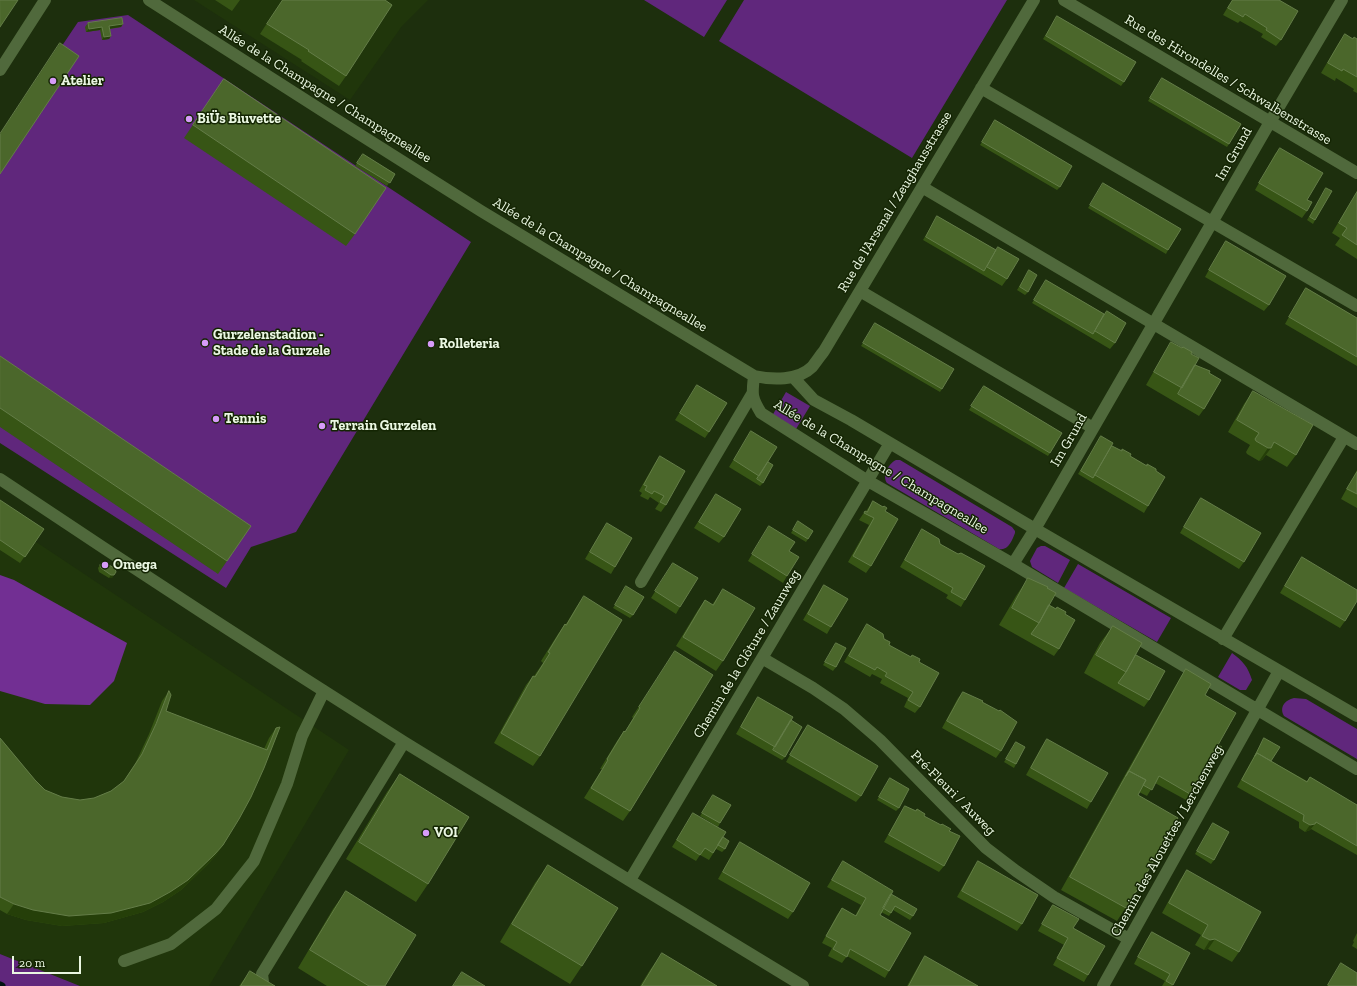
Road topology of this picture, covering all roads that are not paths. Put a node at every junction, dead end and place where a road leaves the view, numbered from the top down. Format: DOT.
graph roads {
  1 [pos="45,0"];
  2 [pos="149,0"];
  3 [pos="1034,0"];
  4 [pos="1064,0"];
  5 [pos="1342,0"];
  6 [pos="0,70"];
  7 [pos="981,88"];
  8 [pos="1270,122"];
  9 [pos="1357,173"];
  10 [pos="922,188"];
  11 [pos="1212,222"];
  12 [pos="860,290"];
  13 [pos="1357,306"];
  14 [pos="1153,324"];
  15 [pos="754,376"];
  16 [pos="793,377"];
  17 [pos="752,394"];
  18 [pos="1093,428"];
  19 [pos="1344,437"];
  20 [pos="890,443"];
  21 [pos="1357,444"];
  22 [pos="0,479"];
  23 [pos="868,481"];
  24 [pos="1035,529"];
  25 [pos="1013,564"];
  26 [pos="641,582"];
  27 [pos="1223,639"];
  28 [pos="762,658"];
  29 [pos="1279,671"];
  30 [pos="324,691"];
  31 [pos="1257,710"];
  32 [pos="1357,716"];
  33 [pos="404,742"];
  34 [pos="1357,769"];
  35 [pos="630,880"];
  36 [pos="1129,940"];
  37 [pos="124,960"];
  38 [pos="263,982"];
  39 [pos="803,986"];
  40 [pos="1103,986"];
  1 -- 6 [label="street"];
  2 -- 15 [label="street, Allée de la Champagne / Champagneallee"];
  3 -- 7 [label="street, Rue de l'Arsenal / Zeughausstrasse"];
  4 -- 8 [label="street, Rue des Hirondelles / Schwalbenstrasse"];
  5 -- 8 [label="street, Im Grund"];
  7 -- 10 [label="street, Rue de l'Arsenal / Zeughausstrasse"];
  7 -- 11 [label="street"];
  8 -- 9 [label="street, Rue des Hirondelles / Schwalbenstrasse"];
  8 -- 11 [label="street, Im Grund"];
  10 -- 12 [label="street, Rue de l'Arsenal / Zeughausstrasse"];
  10 -- 14 [label="street"];
  11 -- 13 [label="street"];
  11 -- 14 [label="street, Im Grund"];
  12 -- 16 [label="street, Rue de l'Arsenal / Zeughausstrasse"];
  12 -- 18 [label="street"];
  14 -- 18 [label="street, Im Grund"];
  14 -- 19 [label="street"];
  15 -- 16 [label="street, Rue de l'Arsenal / Zeughausstrasse"];
  15 -- 17 [label="street"];
  16 -- 20 [label="street, Allée de la Champagne / Champagneallee"];
  17 -- 23 [label="street, Allée de la Champagne / Champagneallee"];
  17 -- 26 [label="street"];
  18 -- 24 [label="street, Im Grund"];
  19 -- 21 [label="street"];
  19 -- 27 [label="street"];
  20 -- 23 [label="street, Chemin de la Clôture / Zaunweg"];
  20 -- 24 [label="street, Allée de la Champagne / Champagneallee"];
  22 -- 30 [label="street"];
  23 -- 25 [label="street, Allée de la Champagne / Champagneallee"];
  23 -- 28 [label="street, Chemin de la Clôture / Zaunweg"];
  24 -- 25 [label="street"];
  24 -- 27 [label="street, Allée de la Champagne / Champagneallee"];
  25 -- 31 [label="street, Allée de la Champagne / Champagneallee"];
  27 -- 29 [label="street, Allée de la Champagne / Champagneallee"];
  28 -- 35 [label="street, Chemin de la Clôture / Zaunweg"];
  28 -- 36 [label="street, Pré-Fleuri / Auweg"];
  29 -- 31 [label="street"];
  29 -- 32 [label="street, Allée de la Champagne / Champagneallee"];
  30 -- 33 [label="street"];
  30 -- 37 [label="street"];
  31 -- 34 [label="street, Allée de la Champagne / Champagneallee"];
  31 -- 36 [label="street, Chemin des Alouettes / Lerchenweg"];
  33 -- 35 [label="street"];
  33 -- 38 [label="street"];
  35 -- 39 [label="street"];
  36 -- 40 [label="street, Chemin des Alouettes / Lerchenweg"];
}
